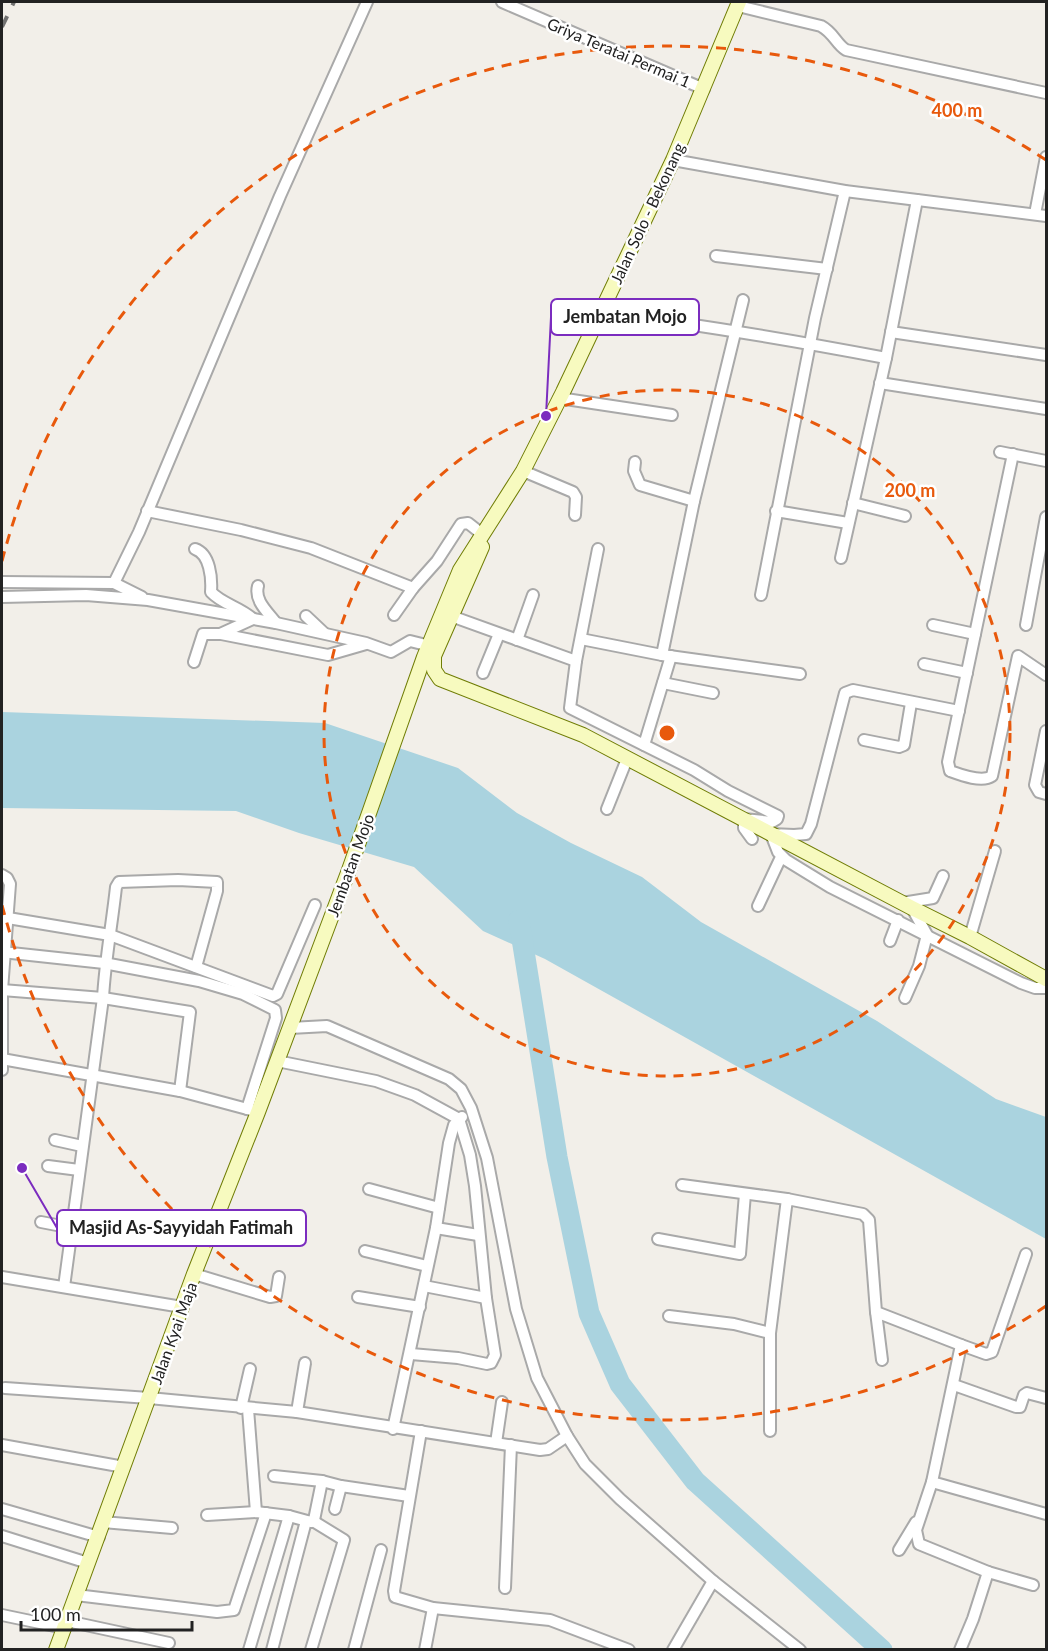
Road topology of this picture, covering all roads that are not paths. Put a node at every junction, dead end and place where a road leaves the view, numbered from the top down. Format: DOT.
graph roads {
  1 [pos="367,2"];
  2 [pos="502,2"];
  3 [pos="739,4"];
  4 [pos="704,88"];
  5 [pos="1047,93"];
  6 [pos="1047,157"];
  7 [pos="673,160"];
  8 [pos="845,191"];
  9 [pos="918,200"];
  10 [pos="1041,215"];
  11 [pos="716,256"];
  12 [pos="826,269"];
  13 [pos="743,300"];
  14 [pos="600,312"];
  15 [pos="891,332"];
  16 [pos="736,333"];
  17 [pos="810,344"];
  18 [pos="1047,355"];
  19 [pos="886,358"];
  20 [pos="880,383"];
  21 [pos="559,398"];
  22 [pos="1047,409"];
  23 [pos="672,415"];
  24 [pos="1000,452"];
  25 [pos="1013,454"];
  26 [pos="1047,461"];
  27 [pos="634,462"];
  28 [pos="523,471"];
  29 [pos="694,501"];
  30 [pos="853,503"];
  31 [pos="147,511"];
  32 [pos="776,512"];
  33 [pos="575,515"];
  34 [pos="905,516"];
  35 [pos="1047,517"];
  36 [pos="492,519"];
  37 [pos="848,523"];
  38 [pos="482,534"];
  39 [pos="195,549"];
  40 [pos="598,549"];
  41 [pos="841,558"];
  42 [pos="2,582"];
  43 [pos="114,583"];
  44 [pos="258,586"];
  45 [pos="413,588"];
  46 [pos="761,595"];
  47 [pos="533,596"];
  48 [pos="2,597"];
  49 [pos="148,600"];
  50 [pos="394,615"];
  51 [pos="306,616"];
  52 [pos="451,616"];
  53 [pos="254,619"];
  54 [pos="276,623"];
  55 [pos="933,625"];
  56 [pos="1026,625"];
  57 [pos="324,633"];
  58 [pos="499,633"];
  59 [pos="220,634"];
  60 [pos="975,634"];
  61 [pos="581,639"];
  62 [pos="517,640"];
  63 [pos="366,644"];
  64 [pos="430,646"];
  65 [pos="667,656"];
  66 [pos="576,661"];
  67 [pos="194,662"];
  68 [pos="924,664"];
  69 [pos="483,673"];
  70 [pos="967,673"];
  71 [pos="800,674"];
  72 [pos="1047,675"];
  73 [pos="417,677"];
  74 [pos="663,682"];
  75 [pos="713,693"];
  76 [pos="911,703"];
  77 [pos="959,711"];
  78 [pos="1047,731"];
  79 [pos="864,740"];
  80 [pos="644,746"];
  81 [pos="627,759"];
  82 [pos="1047,794"];
  83 [pos="607,809"];
  84 [pos="744,819"];
  85 [pos="771,834"];
  86 [pos="752,840"];
  87 [pos="995,851"];
  88 [pos="782,857"];
  89 [pos="2,875"];
  90 [pos="943,876"];
  91 [pos="315,905"];
  92 [pos="758,906"];
  93 [pos="907,906"];
  94 [pos="4,917"];
  95 [pos="898,920"];
  96 [pos="110,935"];
  97 [pos="927,935"];
  98 [pos="970,937"];
  99 [pos="890,941"];
  100 [pos="3,953"];
  101 [pos="104,963"];
  102 [pos="196,968"];
  103 [pos="1047,979"];
  104 [pos="1047,988"];
  105 [pos="2,990"];
  106 [pos="102,998"];
  107 [pos="904,998"];
  108 [pos="291,1023"];
  109 [pos="2,1059"];
  110 [pos="277,1061"];
  111 [pos="2,1070"];
  112 [pos="92,1076"];
  113 [pos="180,1091"];
  114 [pos="471,1108"];
  115 [pos="252,1111"];
  116 [pos="459,1119"];
  117 [pos="55,1140"];
  118 [pos="82,1146"];
  119 [pos="48,1166"];
  120 [pos="79,1170"];
  121 [pos="682,1185"];
  122 [pos="369,1188"];
  123 [pos="746,1194"];
  124 [pos="788,1199"];
  125 [pos="439,1208"];
  126 [pos="41,1221"];
  127 [pos="72,1228"];
  128 [pos="436,1228"];
  129 [pos="478,1235"];
  130 [pos="658,1239"];
  131 [pos="365,1251"];
  132 [pos="1026,1254"];
  133 [pos="427,1266"];
  134 [pos="194,1274"];
  135 [pos="2,1277"];
  136 [pos="279,1277"];
  137 [pos="424,1286"];
  138 [pos="64,1287"];
  139 [pos="357,1297"];
  140 [pos="486,1298"];
  141 [pos="182,1307"];
  142 [pos="420,1307"];
  143 [pos="876,1312"];
  144 [pos="669,1316"];
  145 [pos="770,1333"];
  146 [pos="962,1345"];
  147 [pos="411,1353"];
  148 [pos="882,1360"];
  149 [pos="305,1364"];
  150 [pos="250,1369"];
  151 [pos="954,1385"];
  152 [pos="5,1388"];
  153 [pos="150,1398"];
  154 [pos="1047,1398"];
  155 [pos="502,1402"];
  156 [pos="245,1408"];
  157 [pos="297,1412"];
  158 [pos="393,1428"];
  159 [pos="421,1431"];
  160 [pos="770,1431"];
  161 [pos="567,1436"];
  162 [pos="496,1443"];
  163 [pos="2,1445"];
  164 [pos="511,1445"];
  165 [pos="124,1467"];
  166 [pos="274,1476"];
  167 [pos="322,1481"];
  168 [pos="932,1482"];
  169 [pos="341,1486"];
  170 [pos="410,1496"];
  171 [pos="2,1509"];
  172 [pos="336,1509"];
  173 [pos="261,1513"];
  174 [pos="1047,1514"];
  175 [pos="207,1515"];
  176 [pos="289,1516"];
  177 [pos="309,1521"];
  178 [pos="103,1522"];
  179 [pos="172,1528"];
  180 [pos="2,1536"];
  181 [pos="99,1537"];
  182 [pos="381,1550"];
  183 [pos="899,1550"];
  184 [pos="88,1563"];
  185 [pos="988,1572"];
  186 [pos="713,1581"];
  187 [pos="1033,1585"];
  188 [pos="505,1588"];
  189 [pos="76,1595"];
  190 [pos="433,1608"];
  191 [pos="2,1615"];
  192 [pos="66,1624"];
  193 [pos="169,1643"];
  194 [pos="56,1650"];
  195 [pos="249,1650"];
  196 [pos="272,1650"];
  197 [pos="311,1650"];
  198 [pos="354,1650"];
  199 [pos="425,1650"];
  200 [pos="629,1650"];
  201 [pos="673,1650"];
  202 [pos="800,1650"];
  203 [pos="960,1650"];
  1 -- 31 [label="street"];
  2 -- 4 [label="street, Griya Teratai Permai 1"];
  3 -- 4 [label="main road, Jalan Solo - Bekonang"];
  3 -- 5 [label="street"];
  4 -- 7 [label="main road, Jalan Solo - Bekonang"];
  6 -- 10 [label="street"];
  7 -- 8 [label="street"];
  7 -- 14 [label="main road, Jalan Solo - Bekonang"];
  8 -- 9 [label="street"];
  8 -- 12 [label="street"];
  9 -- 10 [label="street"];
  9 -- 15 [label="street"];
  11 -- 12 [label="street"];
  12 -- 17 [label="street"];
  13 -- 16 [label="street"];
  14 -- 16 [label="street"];
  14 -- 21 [label="main road, Jalan Solo - Bekonang"];
  15 -- 18 [label="street"];
  15 -- 19 [label="street"];
  16 -- 17 [label="street"];
  16 -- 29 [label="street"];
  17 -- 19 [label="street"];
  17 -- 32 [label="street"];
  19 -- 20 [label="street"];
  20 -- 22 [label="street"];
  20 -- 30 [label="street"];
  21 -- 23 [label="street"];
  21 -- 28 [label="main road, Jalan Solo - Bekonang"];
  24 -- 25 [label="street"];
  25 -- 26 [label="street"];
  25 -- 60 [label="street"];
  27 -- 29 [label="street"];
  28 -- 33 [label="street"];
  28 -- 36 [label="main road, Jalan Solo - Bekonang"];
  29 -- 65 [label="street"];
  30 -- 34 [label="street"];
  30 -- 37 [label="street"];
  31 -- 43 [label="street"];
  31 -- 45 [label="street"];
  32 -- 37 [label="street"];
  32 -- 46 [label="street"];
  35 -- 56 [label="street"];
  36 -- 38 [label="main road, Jalan Solo - Bekonang"];
  36 -- 52 [label="main road"];
  37 -- 41 [label="street"];
  38 -- 45 [label="street"];
  38 -- 64 [label="main road, Jalan Solo - Bekonang"];
  39 -- 53 [label="street"];
  40 -- 61 [label="street"];
  42 -- 43 [label="street"];
  43 -- 49 [label="street"];
  44 -- 54 [label="street"];
  45 -- 50 [label="street"];
  47 -- 62 [label="street"];
  48 -- 49 [label="street"];
  49 -- 53 [label="street"];
  51 -- 57 [label="street"];
  52 -- 58 [label="street"];
  52 -- 81 [label="main road"];
  53 -- 54 [label="street"];
  53 -- 59 [label="street"];
  54 -- 57 [label="street"];
  55 -- 60 [label="street"];
  57 -- 63 [label="street"];
  58 -- 62 [label="street"];
  58 -- 69 [label="street"];
  59 -- 63 [label="street"];
  59 -- 67 [label="street"];
  60 -- 70 [label="street"];
  61 -- 65 [label="street"];
  61 -- 66 [label="street"];
  62 -- 66 [label="street"];
  63 -- 64 [label="street"];
  64 -- 73 [label="main road, Jalan Solo - Bekonang"];
  65 -- 71 [label="street"];
  65 -- 74 [label="street"];
  66 -- 80 [label="street"];
  68 -- 70 [label="street"];
  70 -- 77 [label="street"];
  72 -- 77 [label="street"];
  73 -- 108 [label="main road, Jembatan Mojo"];
  74 -- 75 [label="street"];
  74 -- 80 [label="street"];
  76 -- 77 [label="street"];
  76 -- 79 [label="street"];
  76 -- 85 [label="street"];
  78 -- 82 [label="street"];
  80 -- 84 [label="street"];
  81 -- 83 [label="street"];
  81 -- 84 [label="main road"];
  84 -- 85 [label="main road"];
  84 -- 86 [label="street"];
  85 -- 88 [label="street"];
  85 -- 93 [label="main road"];
  87 -- 98 [label="street"];
  88 -- 92 [label="street"];
  88 -- 95 [label="street"];
  89 -- 94 [label="street"];
  90 -- 93 [label="street"];
  91 -- 102 [label="street"];
  93 -- 97 [label="street"];
  93 -- 98 [label="main road"];
  94 -- 96 [label="street"];
  94 -- 100 [label="street"];
  95 -- 97 [label="street"];
  95 -- 99 [label="street"];
  96 -- 101 [label="street"];
  96 -- 102 [label="street"];
  96 -- 102 [label="street"];
  97 -- 104 [label="street"];
  97 -- 107 [label="street"];
  98 -- 103 [label="main road"];
  100 -- 101 [label="street"];
  100 -- 105 [label="street"];
  101 -- 106 [label="street"];
  101 -- 115 [label="street"];
  105 -- 106 [label="street"];
  105 -- 109 [label="street"];
  106 -- 112 [label="street"];
  106 -- 113 [label="street"];
  108 -- 110 [label="main road, Jalan Kyai Maja"];
  108 -- 114 [label="street"];
  109 -- 111 [label="street"];
  109 -- 112 [label="street"];
  110 -- 115 [label="main road, Jalan Kyai Maja"];
  110 -- 116 [label="street"];
  112 -- 113 [label="street"];
  112 -- 118 [label="street"];
  113 -- 115 [label="street"];
  114 -- 116 [label="street"];
  114 -- 161 [label="street"];
  115 -- 134 [label="main road, Jalan Kyai Maja"];
  116 -- 125 [label="street"];
  116 -- 129 [label="street"];
  117 -- 118 [label="street"];
  118 -- 120 [label="street"];
  119 -- 120 [label="street"];
  120 -- 127 [label="street"];
  121 -- 123 [label="street"];
  122 -- 125 [label="street"];
  123 -- 124 [label="street"];
  123 -- 130 [label="street"];
  124 -- 143 [label="street"];
  124 -- 145 [label="street"];
  125 -- 128 [label="street"];
  126 -- 127 [label="street"];
  127 -- 138 [label="street"];
  128 -- 129 [label="street"];
  128 -- 133 [label="street"];
  129 -- 140 [label="street"];
  131 -- 133 [label="street"];
  132 -- 146 [label="street"];
  133 -- 137 [label="street"];
  134 -- 136 [label="street"];
  134 -- 141 [label="main road, Jalan Kyai Maja"];
  135 -- 138 [label="street"];
  137 -- 140 [label="street"];
  137 -- 142 [label="street"];
  138 -- 141 [label="street"];
  139 -- 142 [label="street"];
  140 -- 147 [label="street"];
  141 -- 153 [label="main road, Jalan Kyai Maja"];
  142 -- 147 [label="street"];
  143 -- 146 [label="street"];
  143 -- 148 [label="street"];
  144 -- 145 [label="street"];
  145 -- 160 [label="street"];
  146 -- 151 [label="street"];
  147 -- 158 [label="street"];
  149 -- 157 [label="street"];
  150 -- 156 [label="street"];
  151 -- 154 [label="street"];
  151 -- 168 [label="street"];
  152 -- 153 [label="street"];
  153 -- 156 [label="street"];
  153 -- 165 [label="main road, Jalan Kyai Maja"];
  155 -- 162 [label="street"];
  156 -- 157 [label="street"];
  156 -- 173 [label="street"];
  157 -- 158 [label="street"];
  158 -- 159 [label="street"];
  159 -- 162 [label="street"];
  159 -- 170 [label="street"];
  161 -- 164 [label="street"];
  161 -- 186 [label="street"];
  162 -- 164 [label="street"];
  163 -- 165 [label="street"];
  164 -- 188 [label="street"];
  165 -- 178 [label="main road, Jalan Kyai Maja"];
  166 -- 167 [label="street"];
  167 -- 169 [label="street"];
  167 -- 177 [label="street"];
  168 -- 174 [label="street"];
  168 -- 183 [label="street"];
  168 -- 185 [label="street"];
  169 -- 170 [label="street"];
  169 -- 172 [label="street"];
  170 -- 190 [label="street"];
  171 -- 181 [label="street"];
  173 -- 175 [label="street"];
  173 -- 176 [label="street"];
  173 -- 189 [label="street"];
  176 -- 177 [label="street"];
  176 -- 195 [label="street"];
  177 -- 196 [label="street"];
  177 -- 197 [label="street"];
  178 -- 179 [label="street"];
  178 -- 181 [label="main road, Jalan Kyai Maja"];
  180 -- 184 [label="street"];
  181 -- 184 [label="main road, Jalan Kyai Maja"];
  182 -- 198 [label="street"];
  184 -- 189 [label="main road, Jalan Kyai Maja"];
  185 -- 187 [label="street"];
  185 -- 203 [label="street"];
  186 -- 201 [label="street"];
  186 -- 202 [label="street"];
  189 -- 192 [label="main road, Jalan Kyai Maja"];
  190 -- 199 [label="street"];
  190 -- 200 [label="street"];
  191 -- 192 [label="street"];
  192 -- 193 [label="street"];
  192 -- 194 [label="main road, Jalan Kyai Maja"];
}
